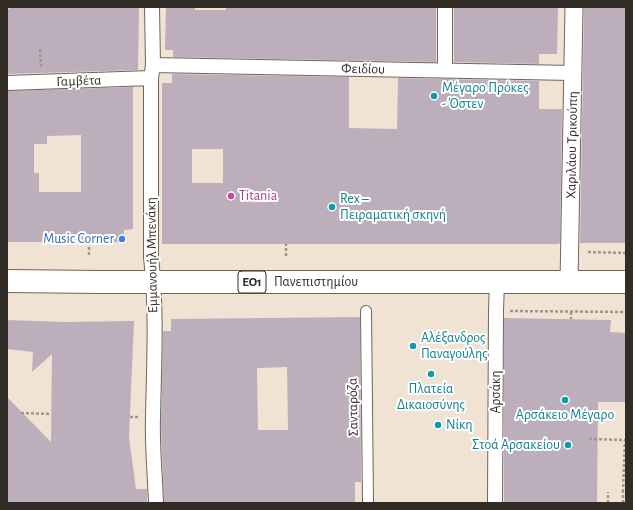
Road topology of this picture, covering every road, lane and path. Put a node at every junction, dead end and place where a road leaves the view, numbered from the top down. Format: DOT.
graph roads {
  1 [pos="152,7"];
  2 [pos="446,7"];
  3 [pos="574,7"];
  4 [pos="445,71"];
  5 [pos="152,72"];
  6 [pos="573,73"];
  7 [pos="7,83"];
  8 [pos="89,242"];
  9 [pos="286,244"];
  10 [pos="588,252"];
  11 [pos="626,253"];
  12 [pos="89,255"];
  13 [pos="286,256"];
  14 [pos="7,280"];
  15 [pos="154,281"];
  16 [pos="497,282"];
  17 [pos="569,282"];
  18 [pos="626,282"];
  19 [pos="366,311"];
  20 [pos="496,311"];
  21 [pos="571,312"];
  22 [pos="626,312"];
  23 [pos="571,319"];
  24 [pos="21,413"];
  25 [pos="51,414"];
  26 [pos="589,439"];
  27 [pos="624,491"];
  28 [pos="608,492"];
  29 [pos="156,503"];
  30 [pos="368,503"];
  31 [pos="495,503"];
  32 [pos="608,503"];
  33 [pos="623,503"];
  1 -- 5 [label="street, Εμμανουήλ Μπενάκη"];
  2 -- 4 [label="street"];
  3 -- 6 [label="street, Χαριλάου Τρικούπη"];
  4 -- 5 [label="street, Φειδίου"];
  4 -- 6 [label="street, Φειδίου"];
  5 -- 7 [label="street, Γαμβέτα"];
  5 -- 15 [label="street, Εμμανουήλ Μπενάκη"];
  6 -- 17 [label="street, Χαριλάου Τρικούπη"];
  8 -- 12 [label="path"];
  9 -- 13 [label="path"];
  10 -- 11 [label="path"];
  14 -- 15 [label="main road, Πανεπιστημίου / ΕΟ1"];
  15 -- 16 [label="main road, Πανεπιστημίου / ΕΟ1"];
  15 -- 29 [label="street, Εμμανουήλ Μπενάκη"];
  16 -- 17 [label="main road, Πανεπιστημίου / ΕΟ1"];
  16 -- 20 [label="street, Αρσάκη"];
  17 -- 18 [label="main road, Πανεπιστημίου / ΕΟ1"];
  19 -- 30 [label="street, Σανταρόζα"];
  20 -- 21 [label="path"];
  20 -- 31 [label="street, Αρσάκη"];
  21 -- 22 [label="path"];
  21 -- 23 [label="path"];
  24 -- 25 [label="path"];
  26 -- 27 [label="path"];
  27 -- 33 [label="path"];
  28 -- 32 [label="path"];
}
